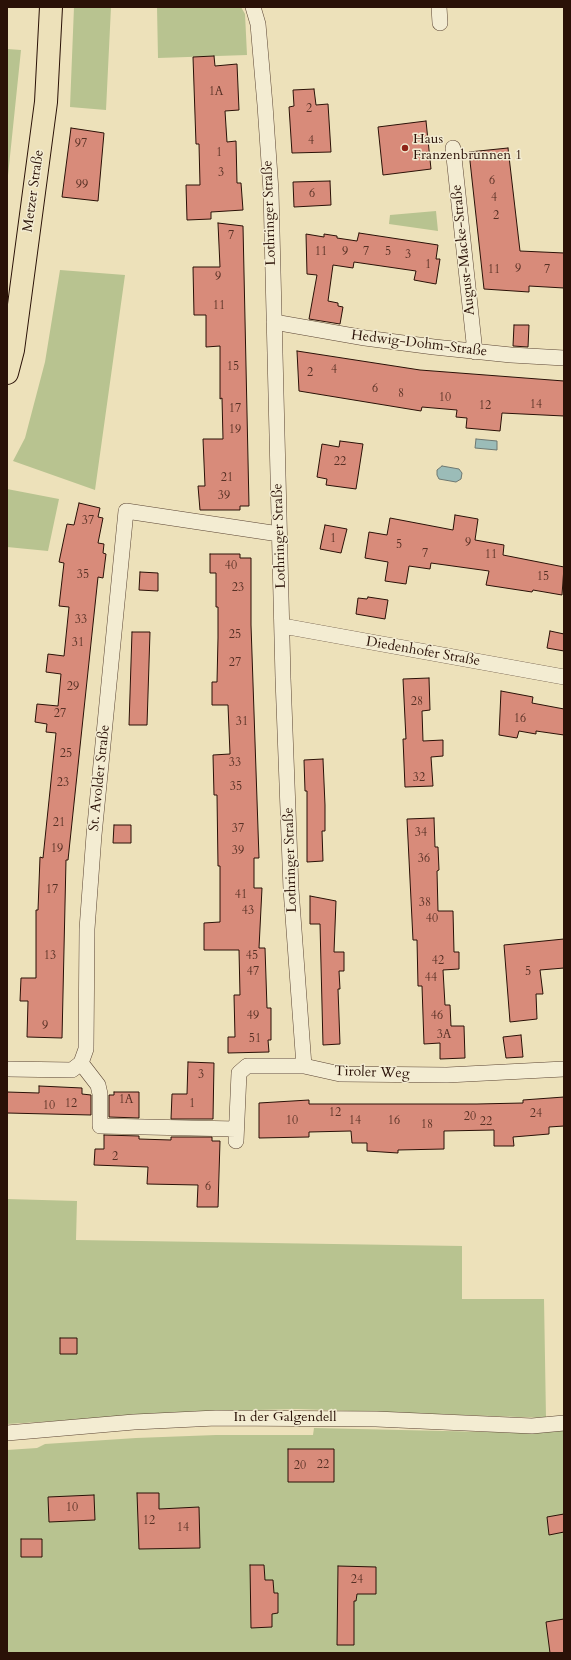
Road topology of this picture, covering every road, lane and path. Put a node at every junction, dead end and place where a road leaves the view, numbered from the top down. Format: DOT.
graph roads {
  1 [pos="51,7"];
  2 [pos="254,7"];
  3 [pos="438,7"];
  4 [pos="440,23"];
  5 [pos="453,148"];
  6 [pos="274,322"];
  7 [pos="475,352"];
  8 [pos="564,358"];
  9 [pos="7,373"];
  10 [pos="279,534"];
  11 [pos="283,626"];
  12 [pos="564,677"];
  13 [pos="82,1063"];
  14 [pos="304,1066"];
  15 [pos="7,1069"];
  16 [pos="564,1069"];
  17 [pos="564,1423"];
  18 [pos="7,1433"];
  1 -- 9 [label="main road, Metzer Straße"];
  2 -- 6 [label="street, Lothringer Straße"];
  3 -- 4 [label="street"];
  5 -- 7 [label="street, August-Macke-Straße"];
  6 -- 7 [label="street, Hedwig-Dohm-Straße"];
  6 -- 10 [label="street, Lothringer Straße"];
  7 -- 8 [label="street, Hedwig-Dohm-Straße"];
  10 -- 11 [label="street, Lothringer Straße"];
  10 -- 13 [label="street, St. Avolder Straße"];
  11 -- 12 [label="street, Diedenhofer Straße"];
  11 -- 14 [label="street, Lothringer Straße"];
  13 -- 14 [label="street, Tiroler Weg"];
  13 -- 15 [label="street"];
  14 -- 16 [label="street, Tiroler Weg"];
  17 -- 18 [label="street, In der Galgendell"];
}
